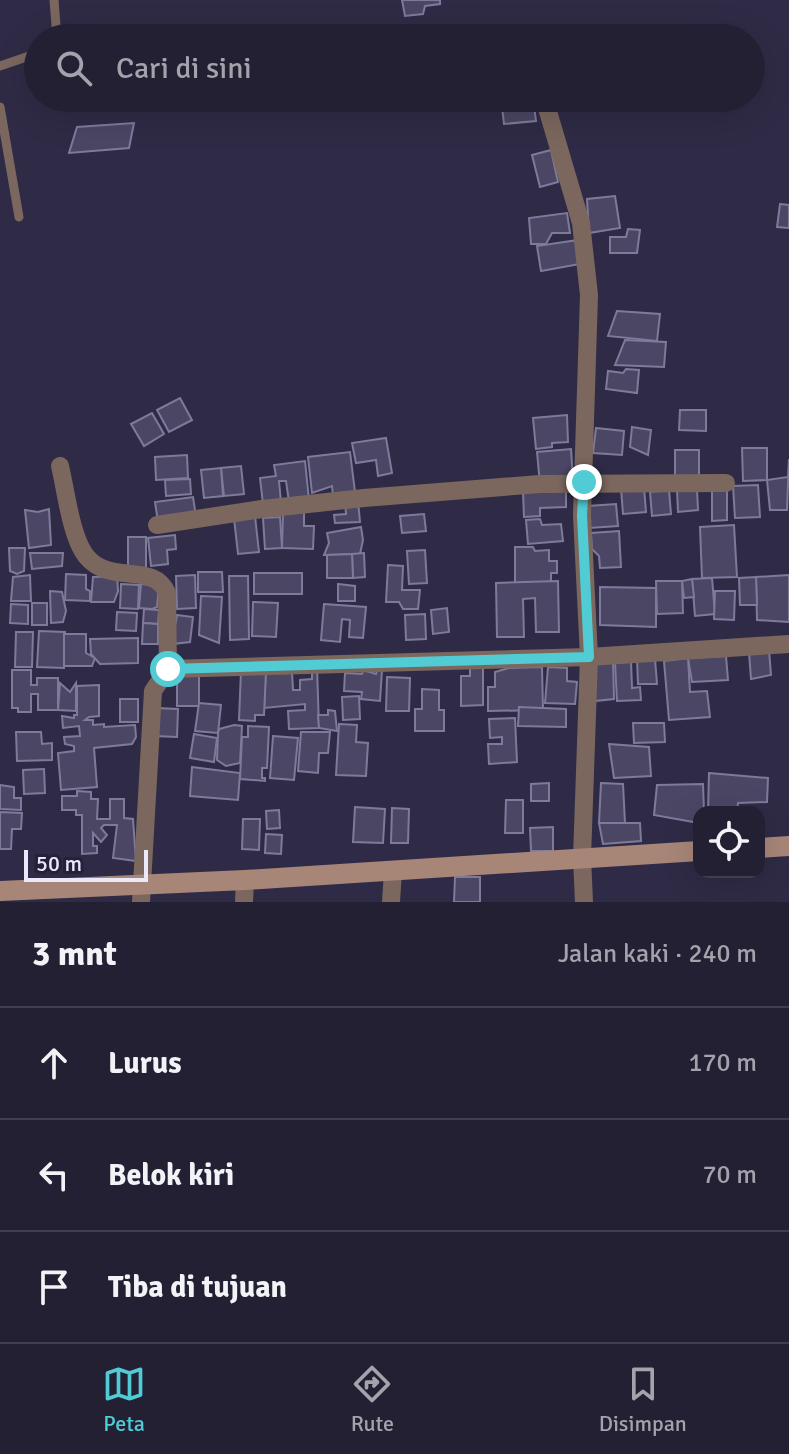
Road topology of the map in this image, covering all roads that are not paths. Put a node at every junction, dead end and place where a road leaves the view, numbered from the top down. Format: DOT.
graph roads {
  1 [pos="54,0"];
  2 [pos="56,24"];
  3 [pos="24,58"];
  4 [pos="0,66"];
  5 [pos="0,107"];
  6 [pos="548,112"];
  7 [pos="19,217"];
  8 [pos="60,466"];
  9 [pos="584,482"];
  10 [pos="726,483"];
  11 [pos="157,525"];
  12 [pos="789,644"];
  13 [pos="589,657"];
  14 [pos="168,669"];
  15 [pos="789,846"];
  16 [pos="765,848"];
  17 [pos="693,851"];
  18 [pos="582,858"];
  19 [pos="393,871"];
  20 [pos="245,880"];
  21 [pos="0,891"];
  22 [pos="142,893"];
  23 [pos="33,896"];
  24 [pos="244,902"];
  25 [pos="391,902"];
  26 [pos="584,902"];
  1 -- 2 [label="lane"];
  3 -- 4 [label="lane"];
  5 -- 7 [label="lane"];
  6 -- 9 [label="street"];
  8 -- 14 [label="street"];
  9 -- 10 [label="street"];
  9 -- 11 [label="street"];
  9 -- 13 [label="street"];
  12 -- 13 [label="street"];
  13 -- 14 [label="street"];
  13 -- 18 [label="street"];
  14 -- 22 [label="street"];
  15 -- 16 [label="main road"];
  17 -- 18 [label="main road"];
  18 -- 19 [label="main road"];
  18 -- 26 [label="street"];
  19 -- 20 [label="main road"];
  19 -- 25 [label="street"];
  20 -- 22 [label="main road"];
  20 -- 24 [label="street"];
  21 -- 23 [label="main road"];
  22 -- 23 [label="main road"];
}
